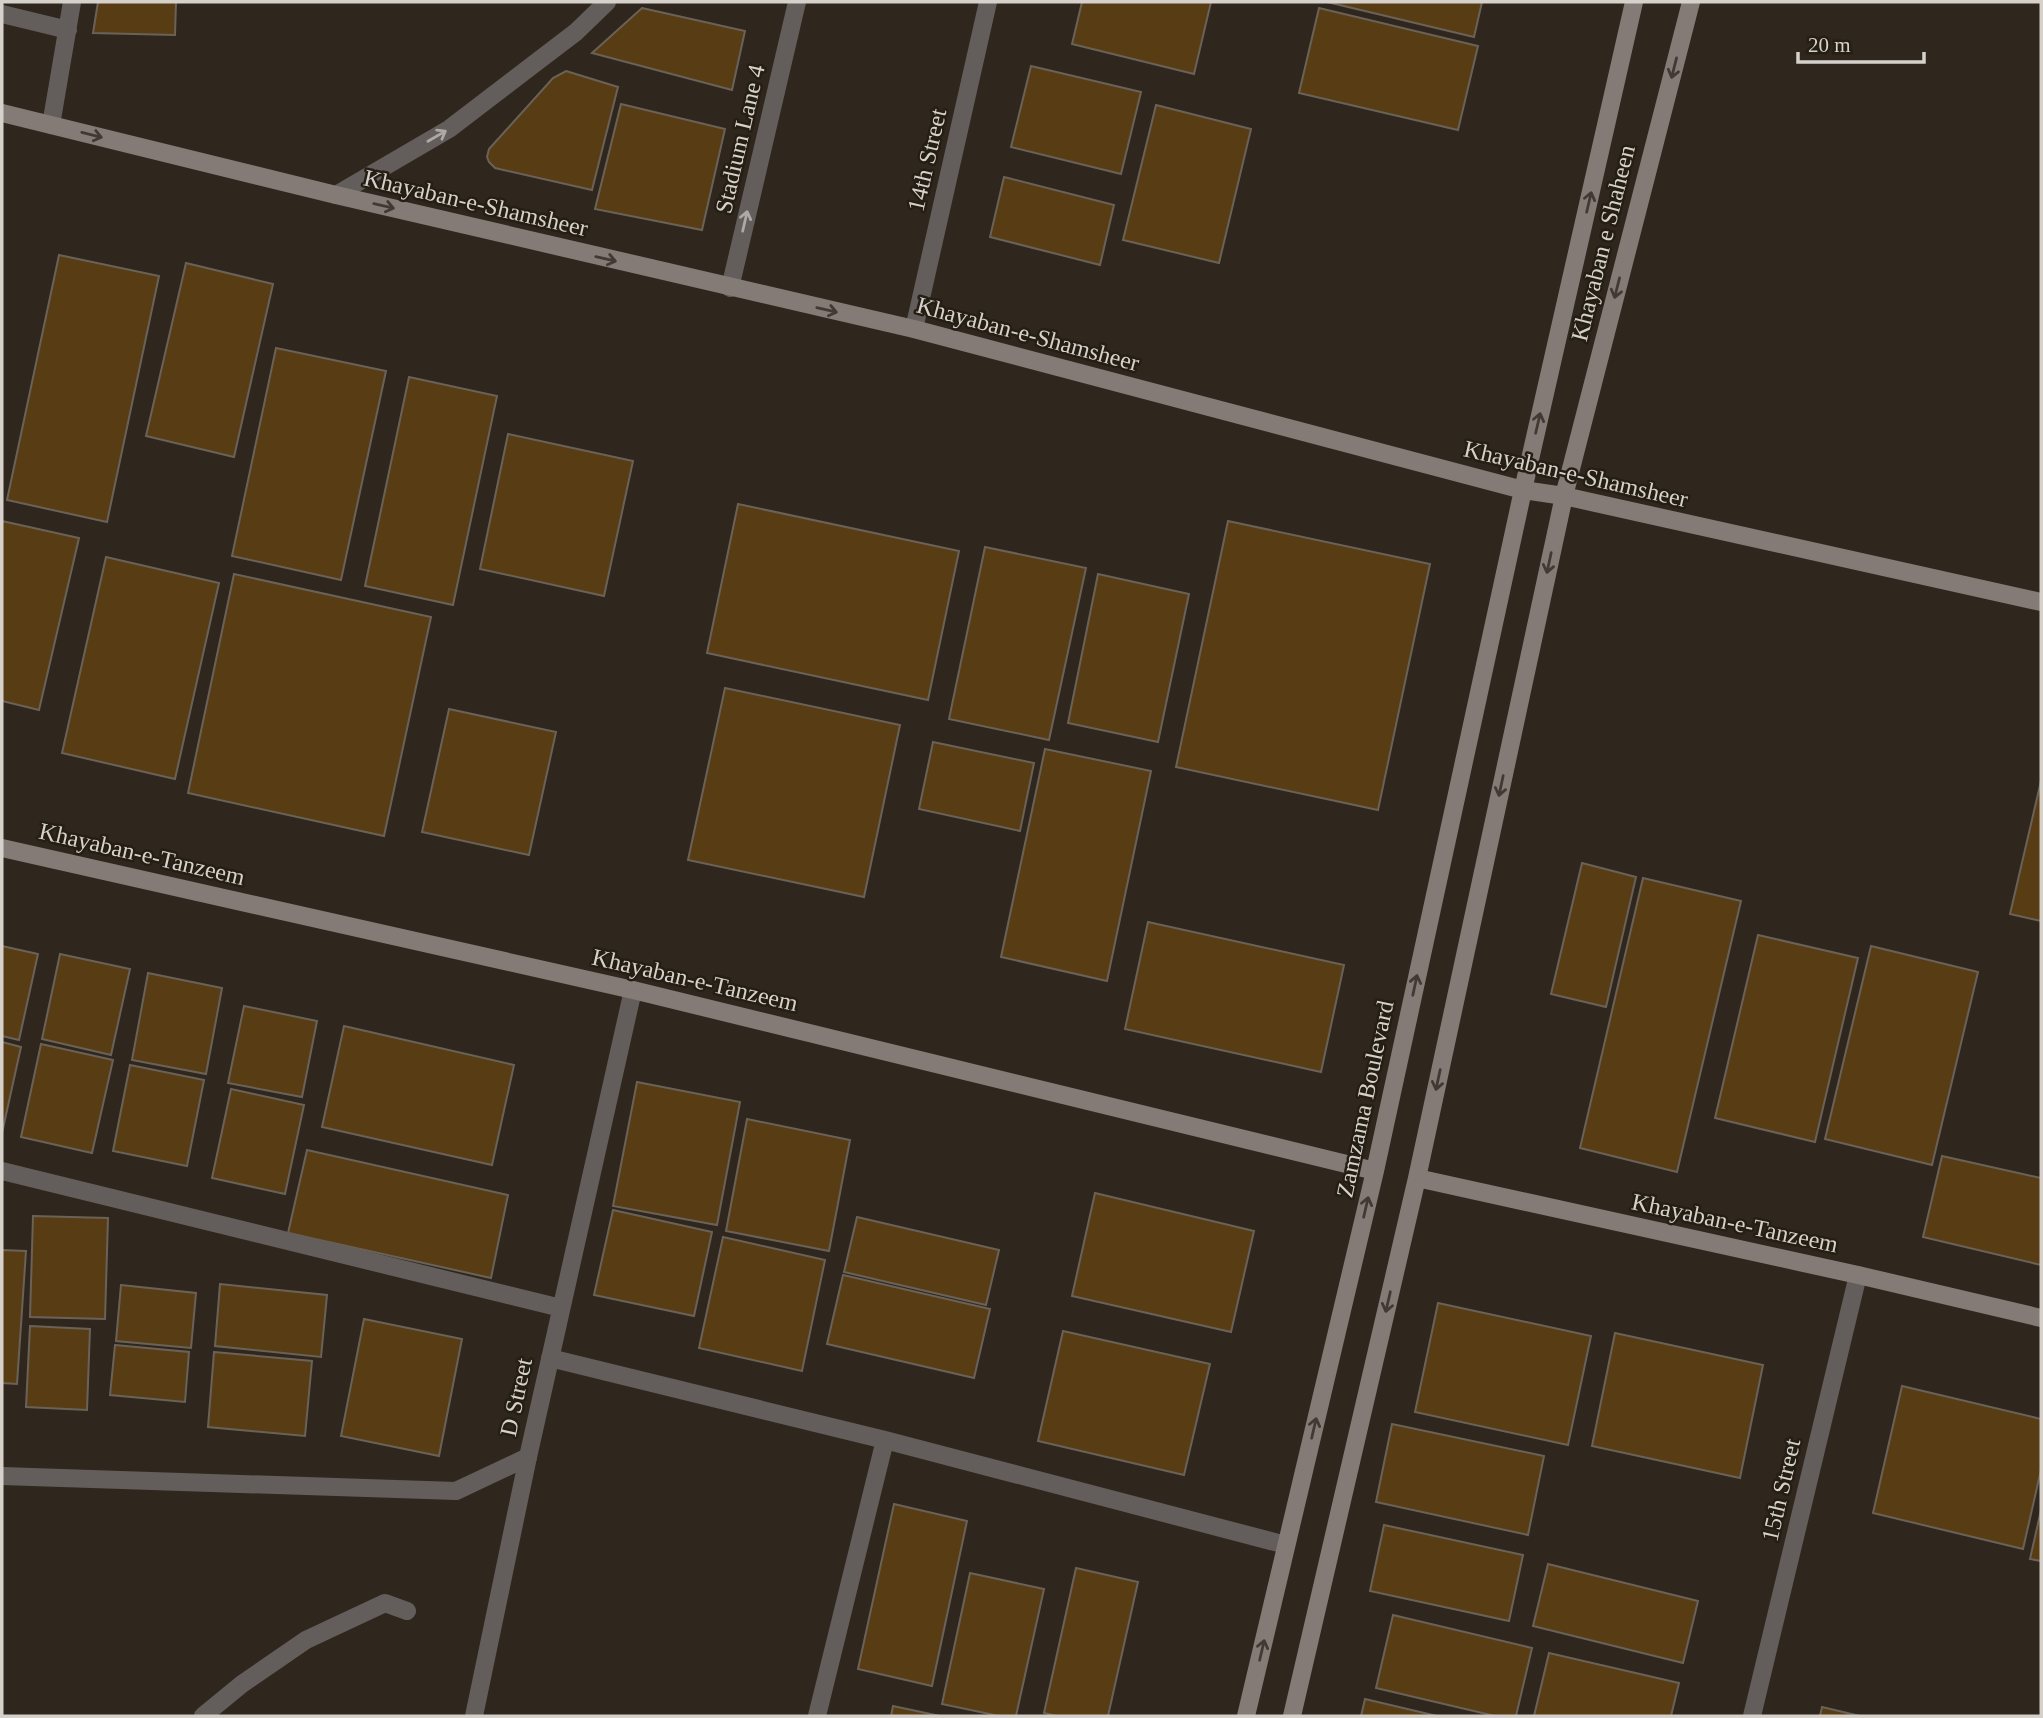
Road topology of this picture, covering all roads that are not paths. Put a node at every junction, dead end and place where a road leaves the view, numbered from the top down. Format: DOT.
graph roads {
  1 [pos="72,2"];
  2 [pos="607,2"];
  3 [pos="797,2"];
  4 [pos="988,2"];
  5 [pos="1634,2"];
  6 [pos="1691,2"];
  7 [pos="2,14"];
  8 [pos="68,30"];
  9 [pos="2,113"];
  10 [pos="51,125"];
  11 [pos="335,195"];
  12 [pos="730,288"];
  13 [pos="914,329"];
  14 [pos="1523,490"];
  15 [pos="1564,496"];
  16 [pos="2041,602"];
  17 [pos="2,848"];
  18 [pos="633,990"];
  19 [pos="2,1171"];
  20 [pos="1375,1171"];
  21 [pos="1417,1178"];
  22 [pos="1858,1275"];
  23 [pos="561,1308"];
  24 [pos="2041,1318"];
  25 [pos="550,1358"];
  26 [pos="885,1440"];
  27 [pos="528,1457"];
  28 [pos="2,1476"];
  29 [pos="1286,1545"];
  30 [pos="407,1611"];
  31 [pos="470,1713"];
  32 [pos="203,1716"];
  33 [pos="817,1716"];
  34 [pos="1247,1716"];
  35 [pos="1292,1716"];
  36 [pos="1752,1716"];
  1 -- 8 [label="street"];
  11 -- 2 [label="street, one-way"];
  12 -- 3 [label="street, Stadium Lane 4, one-way"];
  4 -- 13 [label="street, 14th Street"];
  14 -- 5 [label="main road, Khayaban e Shaheen, one-way"];
  6 -- 15 [label="main road, Khayaban e Shaheen, one-way"];
  7 -- 8 [label="street"];
  8 -- 10 [label="street"];
  9 -- 10 [label="main road, Khayaban-e-Shamsheer"];
  10 -- 11 [label="main road, Khayaban-e-Shamsheer, one-way"];
  11 -- 12 [label="main road, Khayaban-e-Shamsheer, one-way"];
  12 -- 13 [label="main road, Khayaban-e-Shamsheer, one-way"];
  13 -- 14 [label="main road, Khayaban-e-Shamsheer"];
  14 -- 15 [label="main road, Khayaban-e-Shamsheer"];
  20 -- 14 [label="main road, Zamzama Boulevard, one-way"];
  15 -- 16 [label="main road, Khayaban-e-Shamsheer"];
  15 -- 21 [label="main road, one-way"];
  17 -- 18 [label="main road, Khayaban-e-Tanzeem"];
  18 -- 20 [label="main road, Khayaban-e-Tanzeem"];
  18 -- 23 [label="street, D Street"];
  19 -- 23 [label="street"];
  29 -- 20 [label="main road, Zamzama Boulevard, one-way"];
  21 -- 22 [label="main road, Khayaban-e-Tanzeem"];
  21 -- 35 [label="main road, one-way"];
  22 -- 24 [label="main road, Khayaban-e-Tanzeem"];
  22 -- 36 [label="street, 15th Street"];
  23 -- 25 [label="street, D Street"];
  25 -- 26 [label="street"];
  25 -- 27 [label="street, D Street"];
  26 -- 29 [label="street"];
  26 -- 33 [label="street"];
  27 -- 28 [label="street, D Street"];
  27 -- 31 [label="street"];
  34 -- 29 [label="main road, Zamzama Boulevard, one-way"];
  30 -- 32 [label="street"];
}
